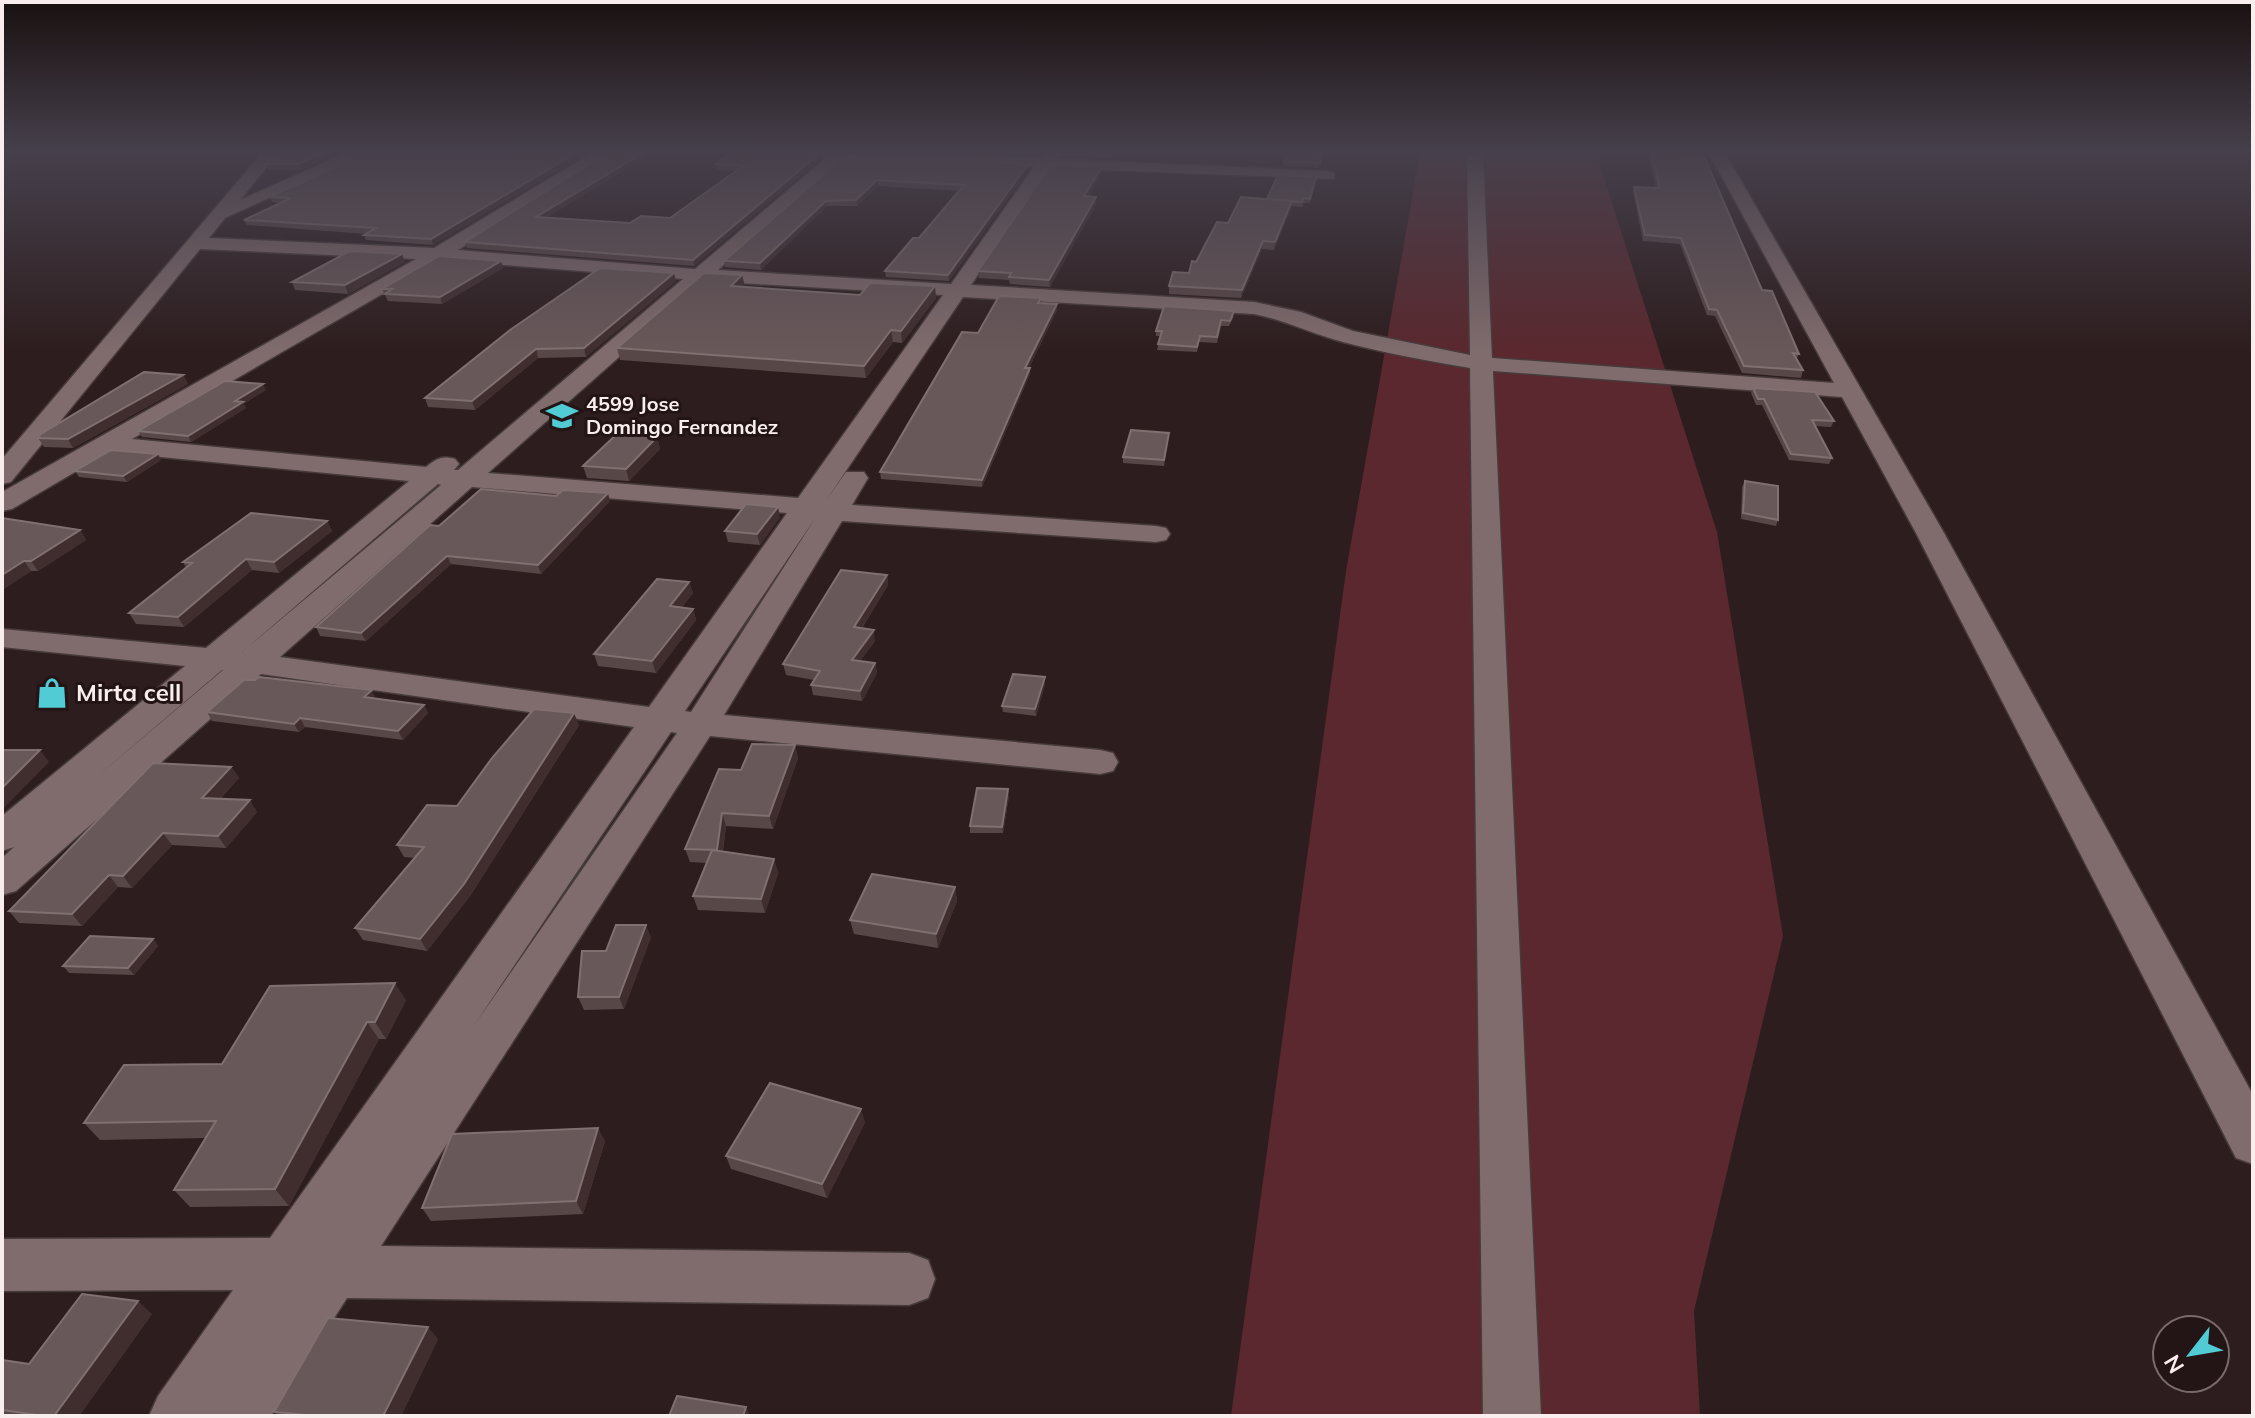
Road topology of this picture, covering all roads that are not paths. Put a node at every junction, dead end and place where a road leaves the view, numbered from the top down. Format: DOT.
graph roads {
  1 [pos="217,219"];
  2 [pos="495,219"];
  3 [pos="748,219"];
  4 [pos="758,219"];
  5 [pos="1016,219"];
  6 [pos="1477,219"];
  7 [pos="1754,219"];
  8 [pos="195,243"];
  9 [pos="438,254"];
  10 [pos="688,274"];
  11 [pos="968,290"];
  12 [pos="1482,363"];
  13 [pos="1850,391"];
  14 [pos="104,444"];
  15 [pos="434,475"];
  16 [pos="2,476"];
  17 [pos="465,479"];
  18 [pos="2,503"];
  19 [pos="820,509"];
  20 [pos="1156,534"];
  21 [pos="2,638"];
  22 [pos="214,659"];
  23 [pos="253,663"];
  24 [pos="660,720"];
  25 [pos="702,722"];
  26 [pos="1100,762"];
  27 [pos="2,837"];
  28 [pos="2,880"];
  29 [pos="2253,1142"];
  30 [pos="2,1265"];
  31 [pos="308,1268"];
  32 [pos="909,1279"];
  33 [pos="178,1416"];
  34 [pos="238,1416"];
  35 [pos="1512,1416"];
  1 -- 8 [label="street"];
  2 -- 9 [label="street"];
  3 -- 10 [label="street"];
  4 -- 10 [label="street"];
  5 -- 11 [label="street"];
  6 -- 12 [label="street"];
  7 -- 13 [label="street"];
  8 -- 9 [label="street"];
  8 -- 16 [label="street"];
  9 -- 10 [label="street"];
  9 -- 14 [label="street"];
  10 -- 11 [label="street"];
  10 -- 15 [label="street"];
  10 -- 17 [label="street"];
  11 -- 12 [label="street"];
  11 -- 19 [label="street"];
  12 -- 13 [label="street"];
  12 -- 35 [label="street"];
  13 -- 29 [label="street"];
  14 -- 15 [label="street"];
  14 -- 18 [label="street"];
  15 -- 17 [label="street"];
  15 -- 22 [label="street"];
  17 -- 19 [label="street"];
  17 -- 23 [label="street"];
  19 -- 20 [label="street"];
  19 -- 24 [label="street"];
  19 -- 25 [label="street"];
  21 -- 22 [label="street"];
  22 -- 23 [label="street"];
  22 -- 27 [label="street"];
  23 -- 24 [label="street"];
  23 -- 28 [label="street"];
  24 -- 25 [label="street"];
  24 -- 31 [label="street"];
  25 -- 26 [label="street"];
  25 -- 31 [label="street"];
  30 -- 31 [label="street"];
  31 -- 32 [label="street"];
  31 -- 33 [label="street"];
  31 -- 34 [label="street"];
}
